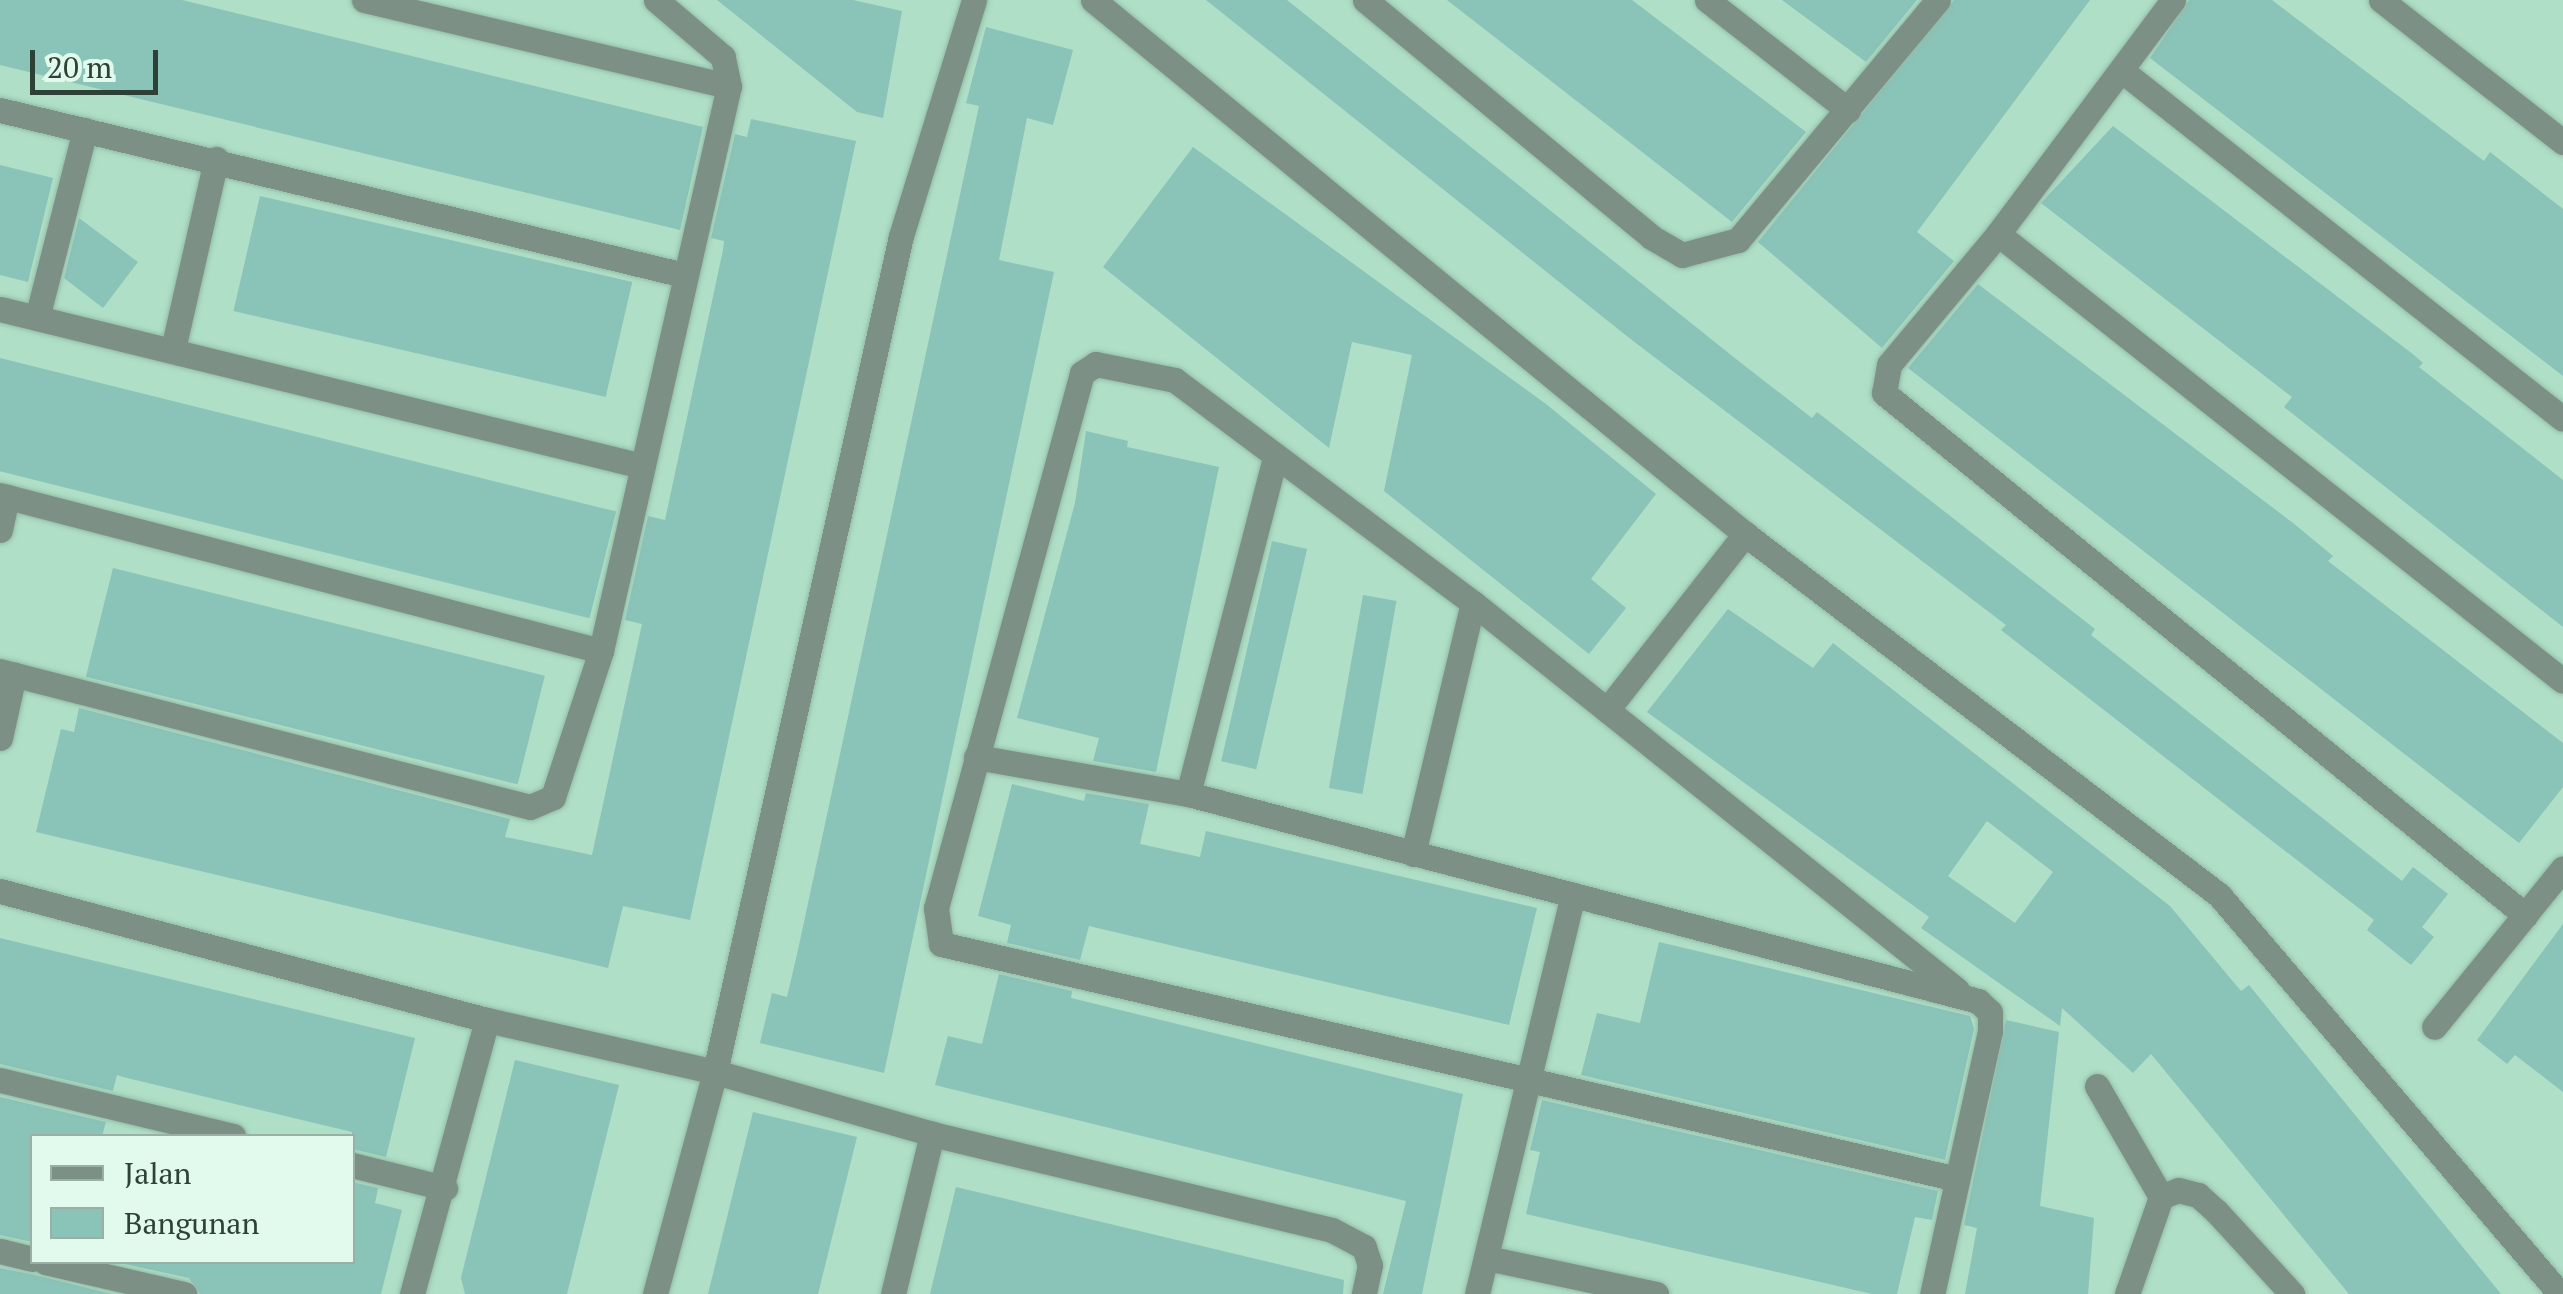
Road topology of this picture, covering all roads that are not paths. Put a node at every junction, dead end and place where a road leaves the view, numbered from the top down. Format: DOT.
graph roads {
  1 [pos="364,0"];
  2 [pos="656,0"];
  3 [pos="974,0"];
  4 [pos="1093,0"];
  5 [pos="1364,0"];
  6 [pos="1707,0"];
  7 [pos="1938,0"];
  8 [pos="2173,0"];
  9 [pos="2381,0"];
  10 [pos="2121,70"];
  11 [pos="729,86"];
  12 [pos="0,110"];
  13 [pos="1848,110"];
  14 [pos="86,130"];
  15 [pos="2563,142"];
  16 [pos="216,159"];
  17 [pos="1998,234"];
  18 [pos="684,275"];
  19 [pos="0,310"];
  20 [pos="37,318"];
  21 [pos="173,349"];
  22 [pos="2563,419"];
  23 [pos="1275,458"];
  24 [pos="642,466"];
  25 [pos="4,496"];
  26 [pos="0,530"];
  27 [pos="1745,534"];
  28 [pos="1473,604"];
  29 [pos="601,650"];
  30 [pos="7,673"];
  31 [pos="2563,681"];
  32 [pos="1607,710"];
  33 [pos="0,738"];
  34 [pos="976,757"];
  35 [pos="1188,794"];
  36 [pos="1413,854"];
  37 [pos="2563,868"];
  38 [pos="0,891"];
  39 [pos="1572,898"];
  40 [pos="2525,914"];
  41 [pos="1956,990"];
  42 [pos="487,1020"];
  43 [pos="2434,1027"];
  44 [pos="715,1072"];
  45 [pos="1532,1079"];
  46 [pos="0,1080"];
  47 [pos="2096,1086"];
  48 [pos="225,1134"];
  49 [pos="932,1134"];
  50 [pos="355,1167"];
  51 [pos="1957,1179"];
  52 [pos="445,1188"];
  53 [pos="2161,1197"];
  54 [pos="0,1251"];
  55 [pos="30,1258"];
  56 [pos="1487,1258"];
  57 [pos="54,1264"];
  58 [pos="184,1294"];
  59 [pos="412,1294"];
  60 [pos="654,1294"];
  61 [pos="893,1294"];
  62 [pos="1364,1294"];
  63 [pos="1478,1294"];
  64 [pos="1656,1294"];
  65 [pos="1932,1294"];
  66 [pos="2127,1294"];
  67 [pos="2292,1294"];
  68 [pos="2560,1294"];
  1 -- 11 [label="street"];
  2 -- 11 [label="street"];
  3 -- 44 [label="street"];
  4 -- 27 [label="street"];
  5 -- 13 [label="street"];
  6 -- 13 [label="street"];
  7 -- 13 [label="street"];
  8 -- 10 [label="street"];
  9 -- 15 [label="street"];
  10 -- 17 [label="street"];
  10 -- 22 [label="street"];
  11 -- 18 [label="street"];
  12 -- 14 [label="street"];
  14 -- 16 [label="street"];
  14 -- 20 [label="street"];
  16 -- 18 [label="street"];
  16 -- 21 [label="street"];
  17 -- 31 [label="street"];
  17 -- 40 [label="street"];
  18 -- 24 [label="street"];
  19 -- 20 [label="street"];
  20 -- 21 [label="street"];
  21 -- 24 [label="street"];
  23 -- 28 [label="street"];
  23 -- 34 [label="street"];
  23 -- 35 [label="street"];
  24 -- 29 [label="street"];
  25 -- 26 [label="street"];
  25 -- 29 [label="street"];
  27 -- 32 [label="street"];
  27 -- 68 [label="street"];
  28 -- 32 [label="street"];
  28 -- 36 [label="street"];
  29 -- 30 [label="street"];
  30 -- 33 [label="street"];
  32 -- 41 [label="street"];
  34 -- 35 [label="street"];
  34 -- 45 [label="street"];
  35 -- 36 [label="street"];
  36 -- 39 [label="street"];
  37 -- 40 [label="street"];
  38 -- 42 [label="street"];
  39 -- 41 [label="street"];
  39 -- 45 [label="street"];
  40 -- 43 [label="street"];
  41 -- 51 [label="street"];
  42 -- 44 [label="street"];
  42 -- 52 [label="street"];
  44 -- 49 [label="street"];
  44 -- 60 [label="street"];
  45 -- 51 [label="street"];
  45 -- 56 [label="street"];
  46 -- 48 [label="street"];
  47 -- 53 [label="street"];
  49 -- 61 [label="street"];
  49 -- 62 [label="street"];
  50 -- 52 [label="street"];
  51 -- 65 [label="street"];
  52 -- 59 [label="street"];
  53 -- 66 [label="street"];
  53 -- 67 [label="street"];
  54 -- 55 [label="street"];
  56 -- 63 [label="street"];
  56 -- 64 [label="street"];
  57 -- 58 [label="street"];
}
